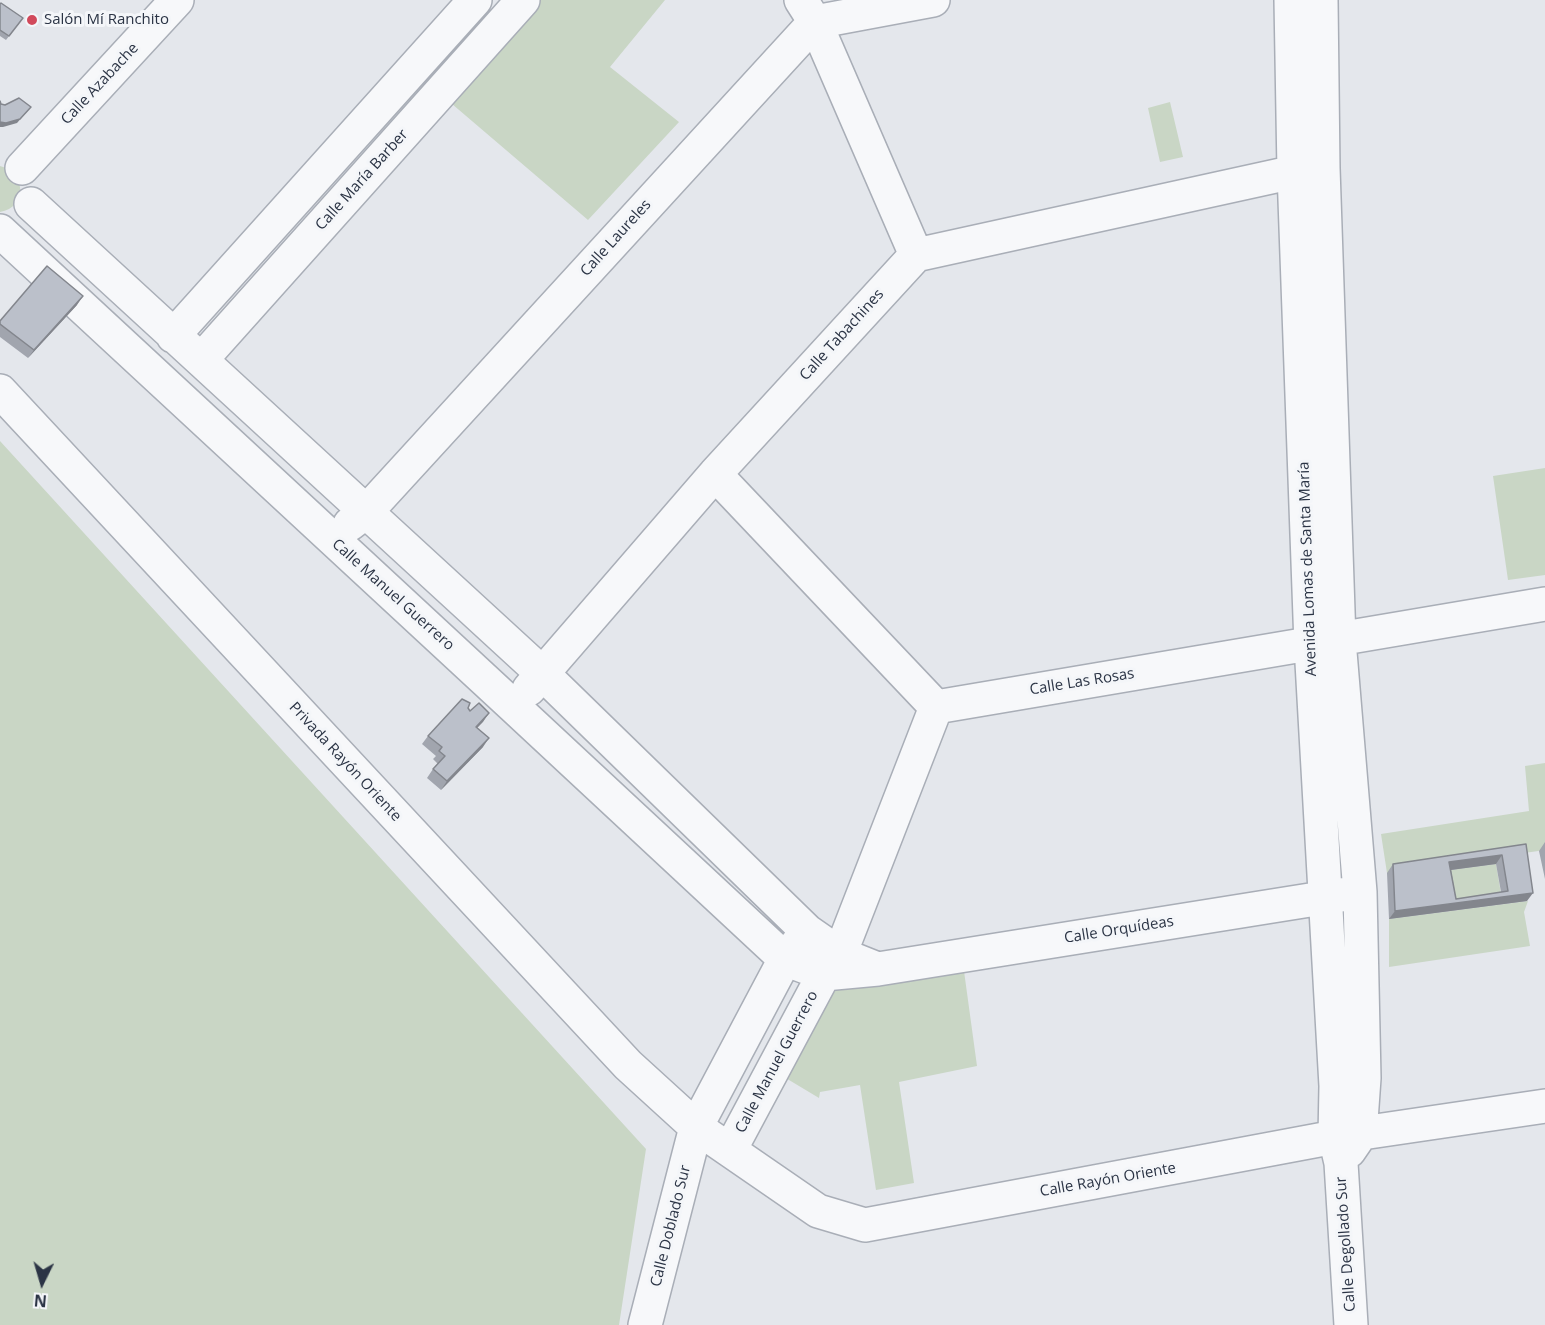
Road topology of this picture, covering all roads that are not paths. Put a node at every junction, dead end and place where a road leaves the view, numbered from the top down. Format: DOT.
graph roads {
  1 [pos="177,0"];
  2 [pos="475,0"];
  3 [pos="523,0"];
  4 [pos="933,0"];
  5 [pos="1291,0"];
  6 [pos="1321,0"];
  7 [pos="808,11"];
  8 [pos="11,163"];
  9 [pos="1294,172"];
  10 [pos="31,204"];
  11 [pos="0,230"];
  12 [pos="916,255"];
  13 [pos="173,336"];
  14 [pos="201,360"];
  15 [pos="0,391"];
  16 [pos="715,474"];
  17 [pos="367,511"];
  18 [pos="332,539"];
  19 [pos="1545,604"];
  20 [pos="1325,642"];
  21 [pos="544,675"];
  22 [pos="513,706"];
  23 [pos="936,707"];
  24 [pos="1360,892"];
  25 [pos="1326,896"];
  26 [pos="807,931"];
  27 [pos="785,960"];
  28 [pos="832,964"];
  29 [pos="1545,1106"];
  30 [pos="696,1127"];
  31 [pos="1345,1145"];
  32 [pos="730,1150"];
  33 [pos="645,1325"];
  34 [pos="1351,1325"];
  1 -- 8 [label="street, Calle Azabache"];
  2 -- 13 [label="street"];
  3 -- 14 [label="street, Calle María Barber"];
  4 -- 7 [label="street"];
  5 -- 9 [label="street, Avenida Lomas de Santa María"];
  6 -- 20 [label="street, Avenida Lomas de Santa María"];
  7 -- 12 [label="street"];
  7 -- 17 [label="street, Calle Laureles"];
  8 -- 10 [label="street"];
  9 -- 12 [label="street"];
  9 -- 20 [label="street, Avenida Lomas de Santa María"];
  10 -- 11 [label="street"];
  10 -- 13 [label="street"];
  11 -- 18 [label="street, Calle Manuel Guerrero"];
  12 -- 16 [label="street, Calle Tabachines"];
  13 -- 14 [label="street"];
  14 -- 17 [label="street"];
  15 -- 30 [label="street, Privada Rayón Oriente"];
  16 -- 21 [label="street, Calle Tabachines"];
  16 -- 23 [label="street"];
  17 -- 18 [label="street, Calle Laureles"];
  17 -- 21 [label="street"];
  18 -- 22 [label="street, Calle Manuel Guerrero"];
  19 -- 20 [label="street, Calle Las Rosas"];
  20 -- 23 [label="street, Calle Las Rosas"];
  20 -- 24 [label="street, Avenida Lomas de Santa María"];
  20 -- 25 [label="street, Avenida Lomas de Santa María"];
  21 -- 22 [label="street, Calle Tabachines"];
  21 -- 26 [label="street"];
  22 -- 27 [label="street, Calle Manuel Guerrero"];
  23 -- 28 [label="street"];
  24 -- 25 [label="street, Calle Orquídeas"];
  24 -- 31 [label="street, Avenida Lomas de Santa María"];
  25 -- 28 [label="street, Calle Orquídeas"];
  25 -- 31 [label="street, Avenida Lomas de Santa María"];
  26 -- 27 [label="street"];
  26 -- 28 [label="street"];
  27 -- 28 [label="street, Calle Manuel Guerrero"];
  27 -- 30 [label="street"];
  28 -- 32 [label="street, Calle Manuel Guerrero"];
  29 -- 31 [label="street, Calle Rayón Oriente"];
  30 -- 32 [label="street, Calle Rayón Oriente"];
  30 -- 33 [label="street, Calle Doblado Sur"];
  31 -- 32 [label="street, Calle Rayón Oriente"];
  31 -- 34 [label="street, Calle Degollado Sur"];
}
